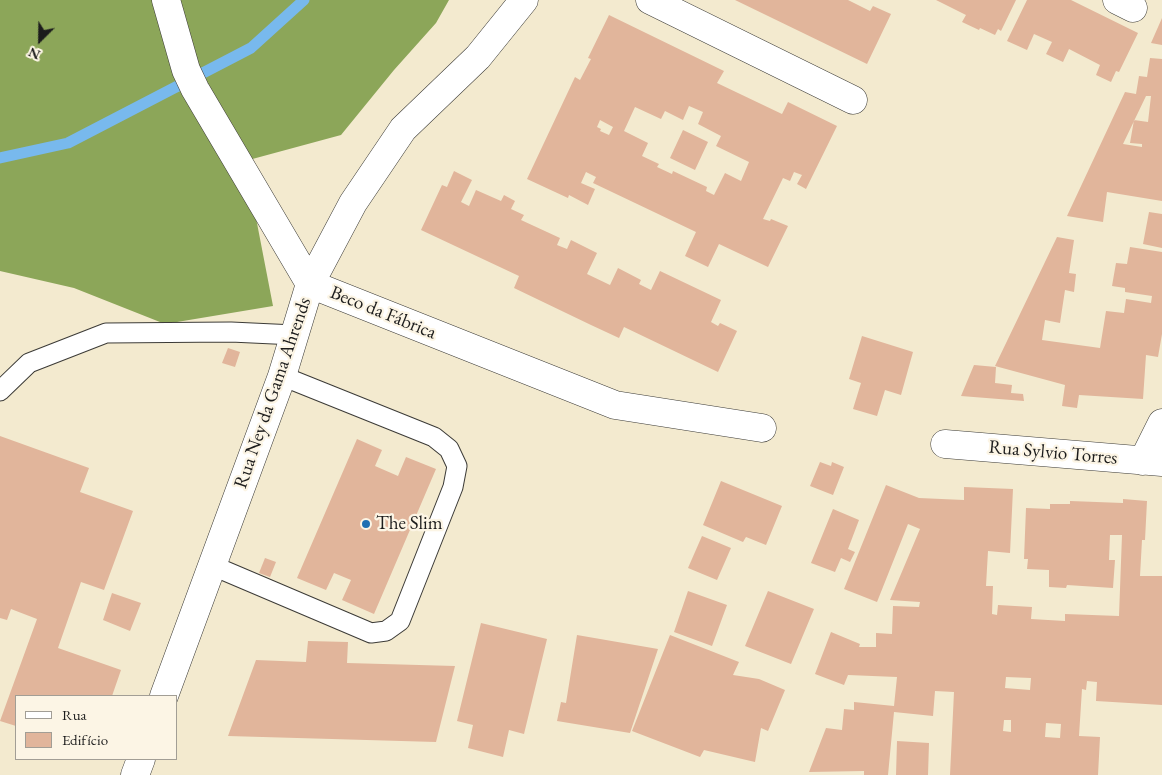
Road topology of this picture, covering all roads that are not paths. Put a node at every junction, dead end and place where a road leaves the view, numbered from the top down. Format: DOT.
graph roads {
  1 [pos="166,0"];
  2 [pos="524,0"];
  3 [pos="650,0"];
  4 [pos="853,100"];
  5 [pos="310,284"];
  6 [pos="295,335"];
  7 [pos="282,376"];
  8 [pos="0,390"];
  9 [pos="1162,423"];
  10 [pos="762,428"];
  11 [pos="945,444"];
  12 [pos="1153,462"];
  13 [pos="211,565"];
  14 [pos="164,695"];
  15 [pos="141,760"];
  16 [pos="135,775"];
  1 -- 5 [label="street, Beco da Fábrica"];
  2 -- 5 [label="street, Rua Ney da Gama Ahrends"];
  3 -- 4 [label="street"];
  5 -- 6 [label="street, Rua Ney da Gama Ahrends"];
  5 -- 10 [label="street, Beco da Fábrica"];
  6 -- 7 [label="street, Rua Ney da Gama Ahrends"];
  6 -- 8 [label="lane"];
  7 -- 13 [label="street, Rua Ney da Gama Ahrends"];
  7 -- 13 [label="lane"];
  9 -- 12 [label="street"];
  11 -- 12 [label="street, Rua Sylvio Torres"];
  13 -- 14 [label="street, Rua Ney da Gama Ahrends"];
  15 -- 16 [label="street"];
}
